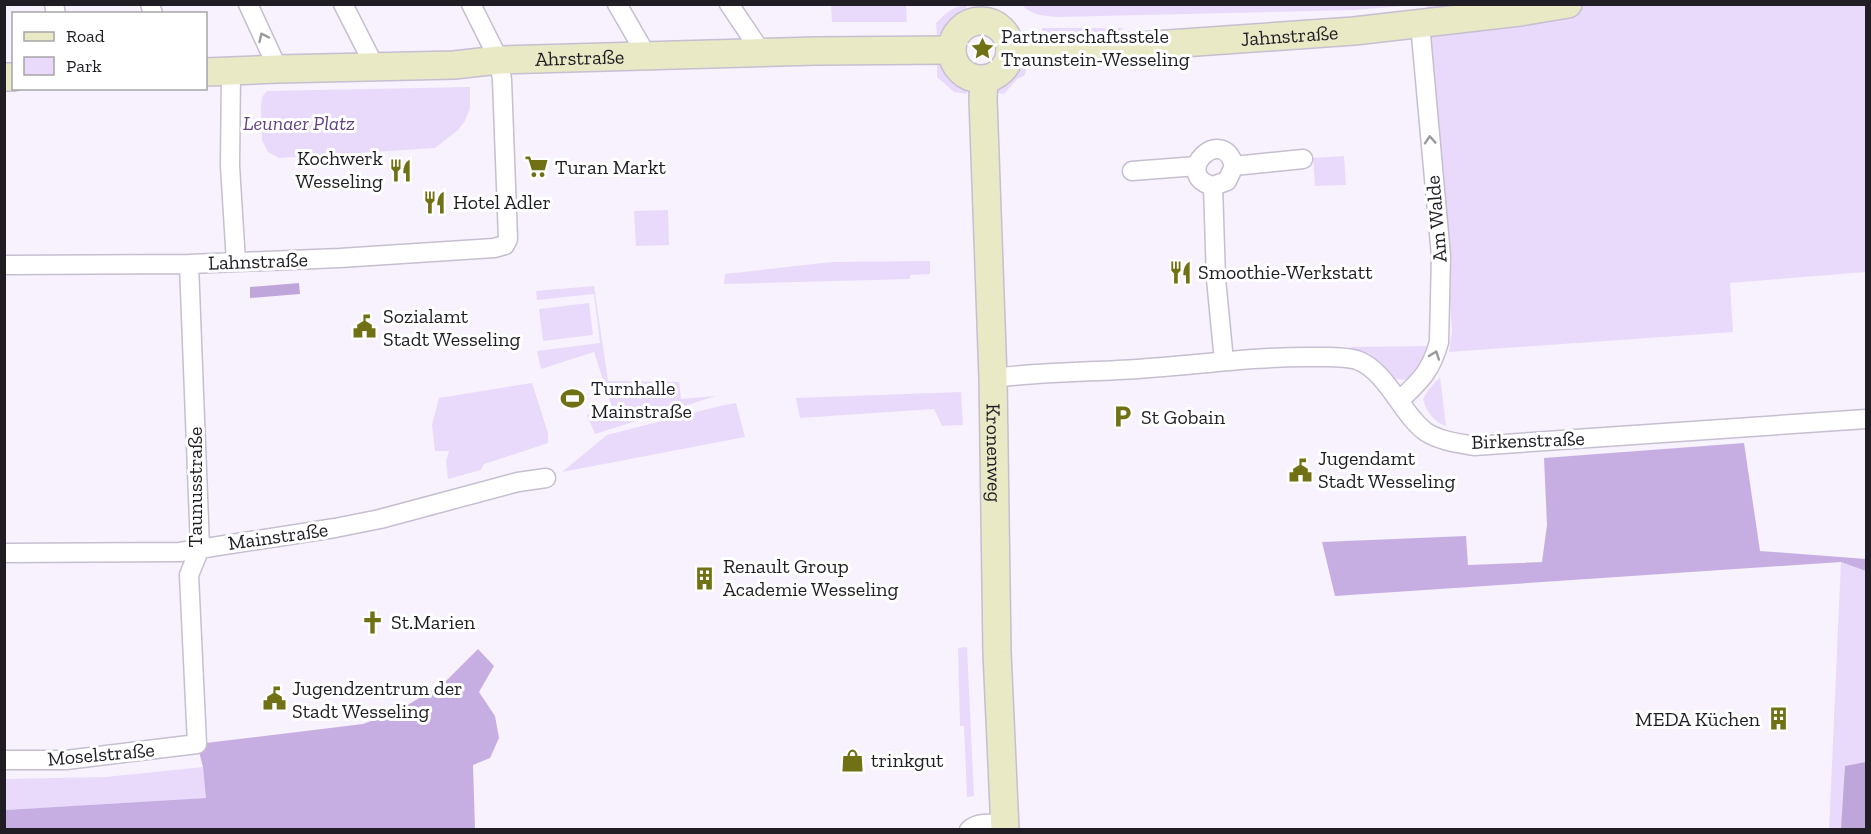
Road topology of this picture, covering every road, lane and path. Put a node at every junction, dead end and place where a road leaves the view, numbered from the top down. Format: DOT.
graph roads {
  1 [pos="248,4"];
  2 [pos="343,4"];
  3 [pos="471,4"];
  4 [pos="617,4"];
  5 [pos="729,4"];
  6 [pos="1568,4"];
  7 [pos="1519,8"];
  8 [pos="980,13"];
  9 [pos="1420,24"];
  10 [pos="952,50"];
  11 [pos="1010,51"];
  12 [pos="762,53"];
  13 [pos="647,56"];
  14 [pos="499,60"];
  15 [pos="375,67"];
  16 [pos="278,69"];
  17 [pos="218,72"];
  18 [pos="984,79"];
  19 [pos="1303,159"];
  20 [pos="1197,166"];
  21 [pos="1234,166"];
  22 [pos="1132,171"];
  23 [pos="1214,186"];
  24 [pos="236,262"];
  25 [pos="189,264"];
  26 [pos="4,265"];
  27 [pos="1224,361"];
  28 [pos="993,378"];
  29 [pos="1400,400"];
  30 [pos="1866,419"];
  31 [pos="546,478"];
  32 [pos="200,548"];
  33 [pos="4,553"];
  34 [pos="197,744"];
  35 [pos="4,760"];
  36 [pos="1005,827"];
  37 [pos="969,830"];
  16 -- 1 [label="street, one-way"];
  2 -- 15 [label="street"];
  3 -- 14 [label="street"];
  4 -- 13 [label="street"];
  5 -- 12 [label="street"];
  6 -- 7 [label="street, Jahnstraße"];
  7 -- 9 [label="street, Jahnstraße"];
  8 -- 10 [label="street"];
  8 -- 11 [label="street"];
  9 -- 11 [label="street, Jahnstraße"];
  29 -- 9 [label="street, Am Walde, one-way"];
  10 -- 12 [label="street, Ahrstraße"];
  10 -- 18 [label="street"];
  11 -- 18 [label="street"];
  12 -- 13 [label="street, Ahrstraße"];
  13 -- 14 [label="street, Ahrstraße"];
  14 -- 15 [label="street, Ahrstraße"];
  14 -- 24 [label="street, Lahnstraße"];
  15 -- 16 [label="street, Ahrstraße"];
  16 -- 17 [label="street, Ahrstraße"];
  17 -- 24 [label="street"];
  18 -- 28 [label="street, Kronenweg"];
  19 -- 21 [label="street"];
  20 -- 21 [label="street"];
  20 -- 22 [label="street"];
  20 -- 23 [label="street"];
  21 -- 23 [label="street"];
  23 -- 27 [label="street"];
  24 -- 25 [label="street, Lahnstraße"];
  25 -- 26 [label="street, Lahnstraße"];
  25 -- 32 [label="street, Taunusstraße"];
  27 -- 28 [label="street, Birkenstraße"];
  27 -- 29 [label="street, Birkenstraße"];
  28 -- 36 [label="street, Kronenweg"];
  29 -- 30 [label="street, Birkenstraße"];
  31 -- 32 [label="street, Mainstraße"];
  32 -- 33 [label="street, Mainstraße"];
  32 -- 34 [label="street, Taunusstraße"];
  34 -- 35 [label="street, Moselstraße"];
  36 -- 37 [label="street, Kronenweg"];
}
